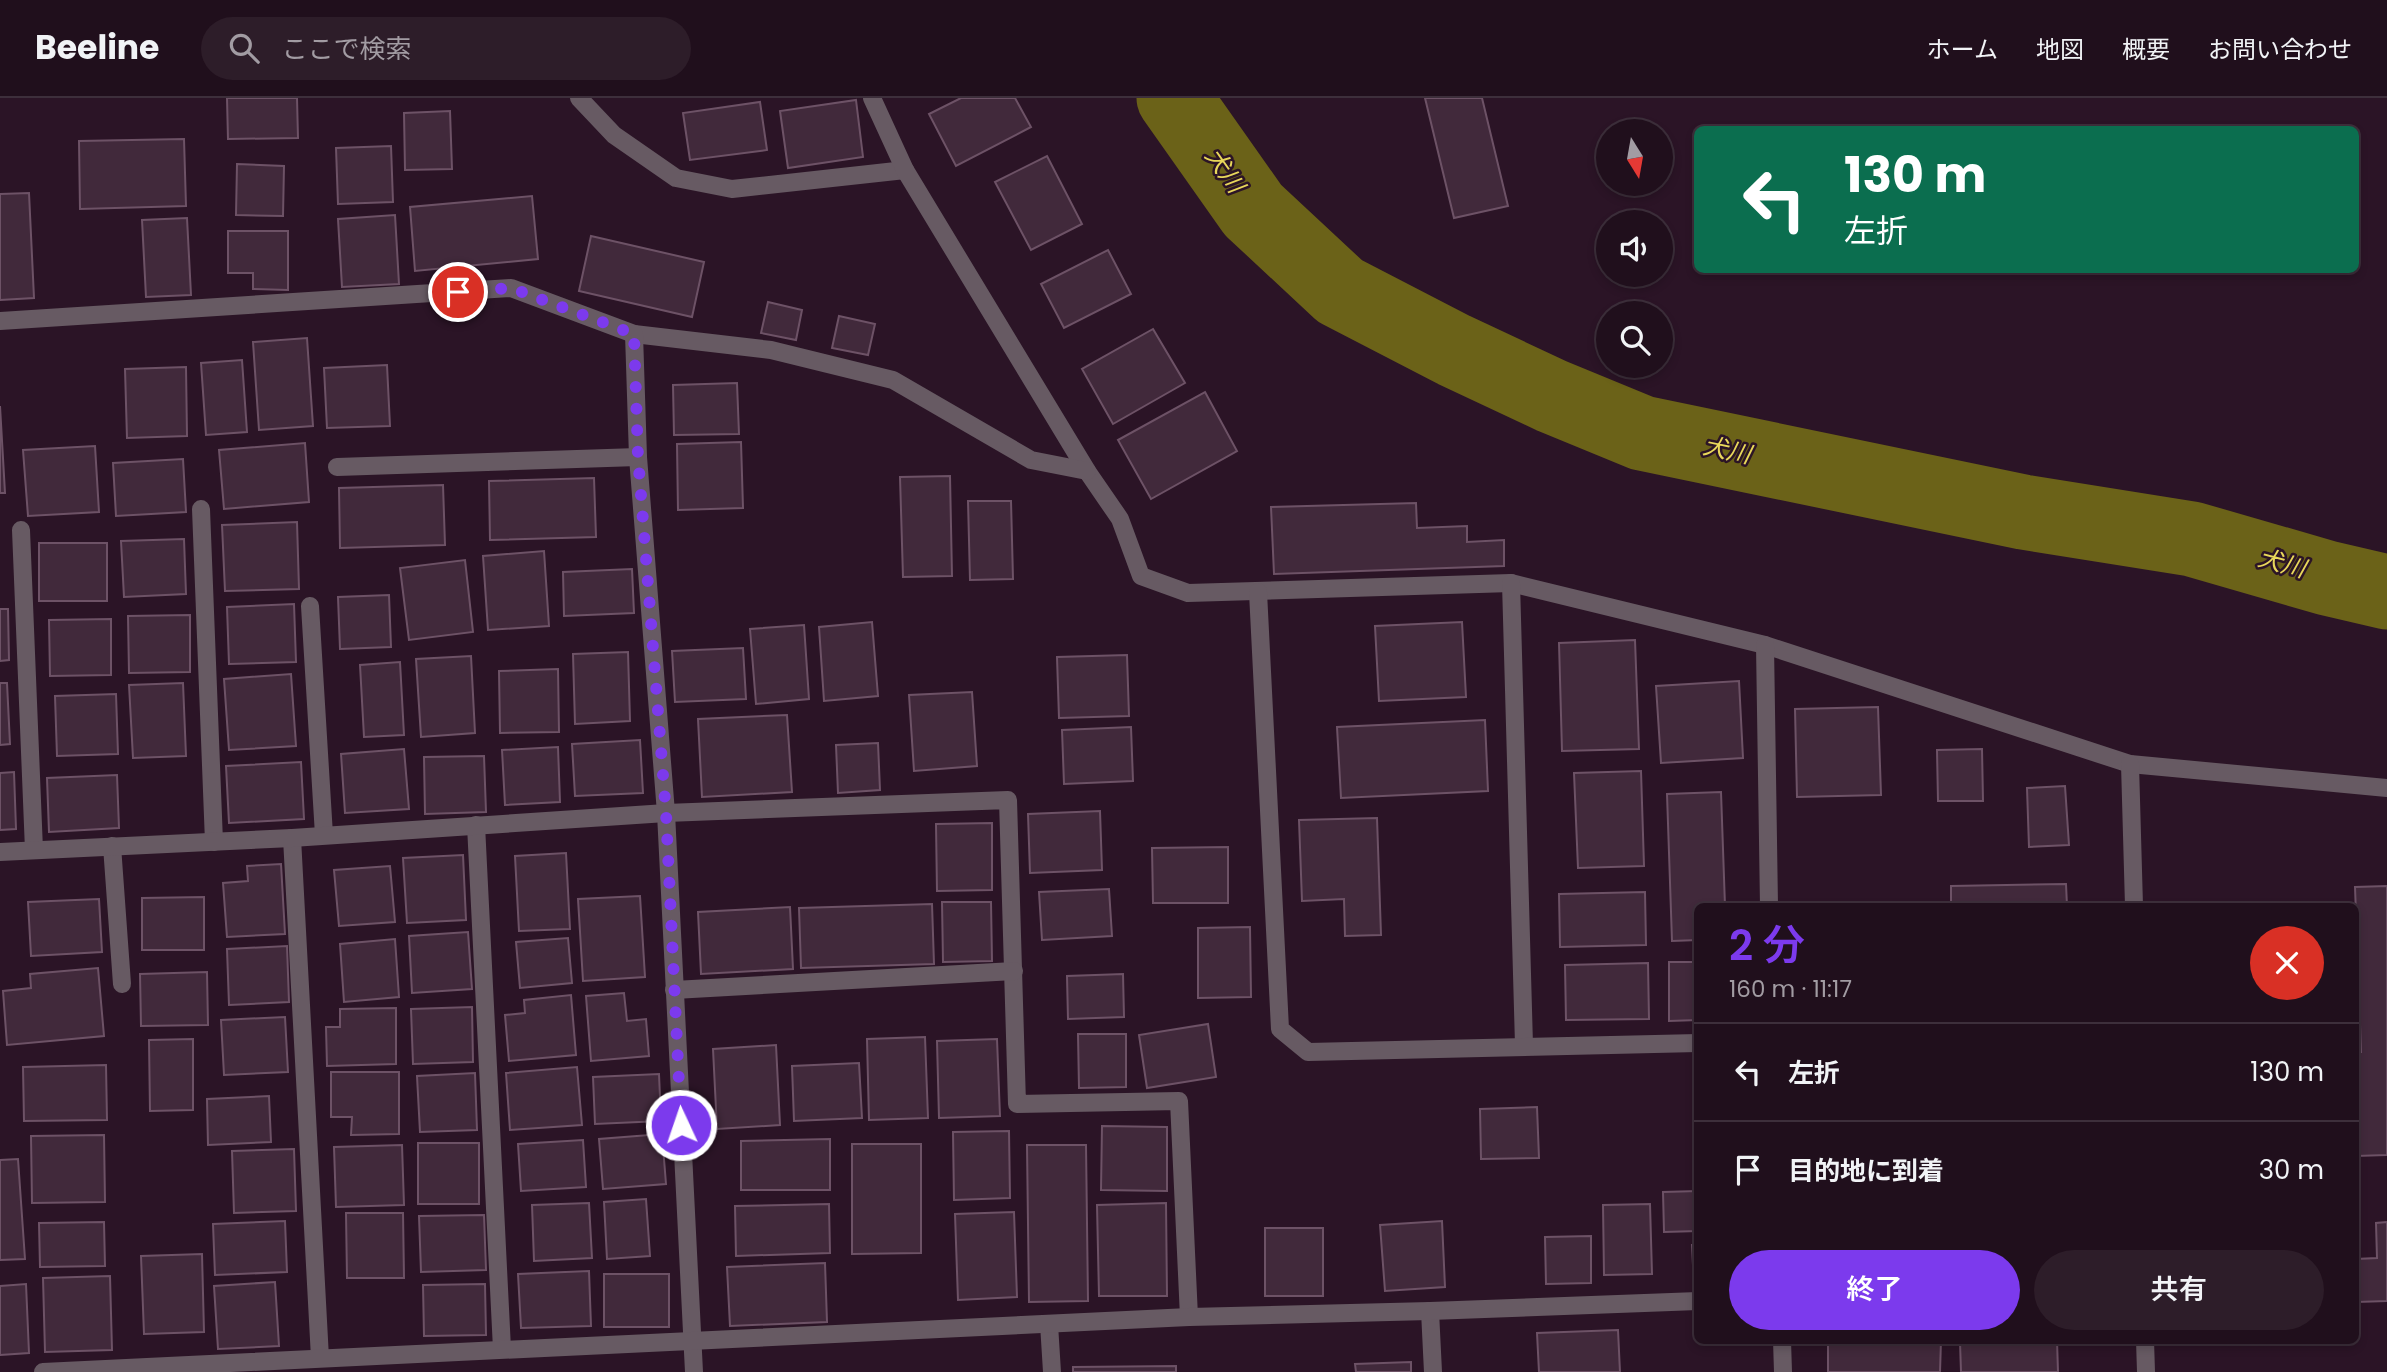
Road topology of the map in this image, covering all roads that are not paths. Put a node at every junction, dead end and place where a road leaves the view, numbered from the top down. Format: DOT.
graph roads {
  1 [pos="579,98"];
  2 [pos="872,98"];
  3 [pos="905,170"];
  4 [pos="0,321"];
  5 [pos="634,334"];
  6 [pos="638,457"];
  7 [pos="337,467"];
  8 [pos="1087,471"];
  9 [pos="201,509"];
  10 [pos="21,530"];
  11 [pos="1511,583"];
  12 [pos="1258,592"];
  13 [pos="310,606"];
  14 [pos="1765,645"];
  15 [pos="2130,764"];
  16 [pos="2387,788"];
  17 [pos="666,813"];
  18 [pos="476,825"];
  19 [pos="324,835"];
  20 [pos="292,838"];
  21 [pos="214,842"];
  22 [pos="111,846"];
  23 [pos="34,850"];
  24 [pos="0,852"];
  25 [pos="1769,903"];
  26 [pos="2134,903"];
  27 [pos="1014,971"];
  28 [pos="122,984"];
  29 [pos="674,990"];
  30 [pos="1694,1043"];
  31 [pos="1524,1045"];
  32 [pos="1694,1301"];
  33 [pos="1430,1311"];
  34 [pos="1189,1317"];
  35 [pos="1049,1324"];
  36 [pos="693,1340"];
  37 [pos="1782,1344"];
  38 [pos="2145,1344"];
  39 [pos="502,1349"];
  40 [pos="320,1358"];
  41 [pos="126,1370"];
  42 [pos="43,1372"];
  43 [pos="694,1372"];
  44 [pos="1052,1372"];
  45 [pos="1433,1372"];
  46 [pos="1783,1372"];
  47 [pos="2146,1372"];
  1 -- 3 [label="street"];
  2 -- 3 [label="street"];
  3 -- 8 [label="street"];
  4 -- 5 [label="street"];
  5 -- 6 [label="street"];
  5 -- 8 [label="street"];
  6 -- 7 [label="street"];
  6 -- 17 [label="street"];
  8 -- 12 [label="street"];
  9 -- 21 [label="street"];
  10 -- 23 [label="street"];
  11 -- 12 [label="street"];
  11 -- 14 [label="street"];
  11 -- 31 [label="street"];
  12 -- 31 [label="street"];
  13 -- 19 [label="street"];
  14 -- 15 [label="street"];
  14 -- 25 [label="street"];
  15 -- 16 [label="street"];
  15 -- 26 [label="street"];
  17 -- 18 [label="street"];
  17 -- 27 [label="street"];
  17 -- 29 [label="street"];
  18 -- 19 [label="street"];
  18 -- 39 [label="street"];
  19 -- 20 [label="street"];
  20 -- 21 [label="street"];
  20 -- 40 [label="street"];
  21 -- 22 [label="street"];
  22 -- 23 [label="street"];
  22 -- 28 [label="street"];
  23 -- 24 [label="street"];
  27 -- 29 [label="street"];
  27 -- 34 [label="street"];
  29 -- 36 [label="street"];
  30 -- 31 [label="street"];
  32 -- 33 [label="street"];
  33 -- 34 [label="street"];
  33 -- 45 [label="street"];
  34 -- 35 [label="street"];
  35 -- 36 [label="street"];
  35 -- 44 [label="street"];
  36 -- 39 [label="street"];
  36 -- 43 [label="street"];
  37 -- 46 [label="street"];
  38 -- 47 [label="street"];
  39 -- 40 [label="street"];
  40 -- 41 [label="street"];
  41 -- 42 [label="street"];
}
